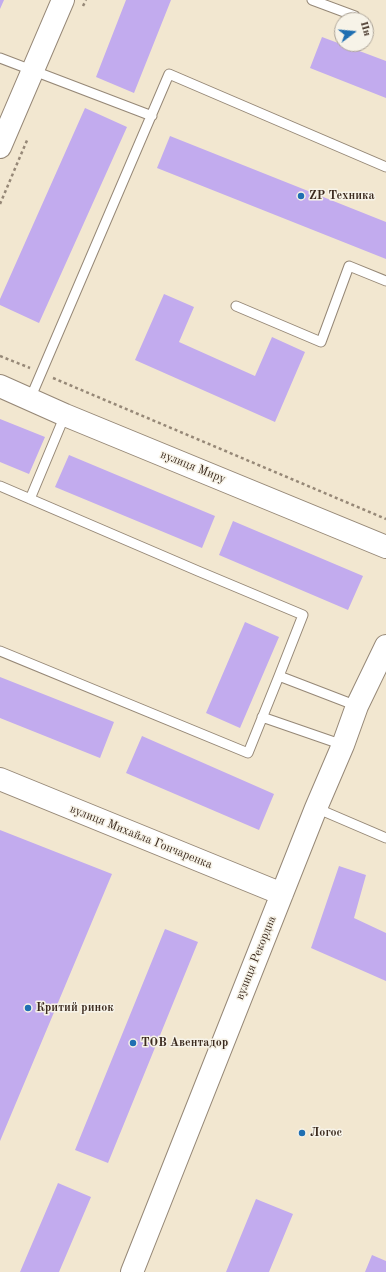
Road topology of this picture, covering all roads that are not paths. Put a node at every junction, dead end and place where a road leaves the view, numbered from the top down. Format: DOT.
graph roads {
  1 [pos="63,0"];
  2 [pos="312,0"];
  3 [pos="344,12"];
  4 [pos="0,58"];
  5 [pos="33,70"];
  6 [pos="152,116"];
  7 [pos="0,146"];
  8 [pos="386,167"];
  9 [pos="386,281"];
  10 [pos="236,306"];
  11 [pos="0,386"];
  12 [pos="30,399"];
  13 [pos="65,415"];
  14 [pos="0,486"];
  15 [pos="30,499"];
  16 [pos="386,547"];
  17 [pos="386,646"];
  18 [pos="0,652"];
  19 [pos="278,676"];
  20 [pos="357,706"];
  21 [pos="262,717"];
  22 [pos="343,745"];
  23 [pos="0,779"];
  24 [pos="316,808"];
  25 [pos="386,838"];
  26 [pos="282,894"];
  27 [pos="132,1272"];
  1 -- 5 [label="street"];
  2 -- 3 [label="lane"];
  4 -- 5 [label="lane"];
  5 -- 6 [label="lane"];
  5 -- 7 [label="street"];
  6 -- 8 [label="lane"];
  6 -- 12 [label="lane"];
  9 -- 10 [label="lane"];
  11 -- 12 [label="street, вулиця Миру"];
  12 -- 13 [label="street, вулиця Миру"];
  13 -- 15 [label="lane"];
  13 -- 16 [label="street, вулиця Миру"];
  14 -- 15 [label="lane"];
  15 -- 19 [label="lane"];
  17 -- 20 [label="street, вулиця Рекордна"];
  18 -- 21 [label="lane"];
  19 -- 20 [label="lane"];
  19 -- 21 [label="lane"];
  20 -- 22 [label="street, вулиця Рекордна"];
  21 -- 22 [label="lane"];
  22 -- 24 [label="street, вулиця Рекордна"];
  23 -- 26 [label="street, вулиця Михайла Гончаренка"];
  24 -- 25 [label="lane"];
  24 -- 26 [label="street, вулиця Рекордна"];
  26 -- 27 [label="street, вулиця Рекордна"];
}
